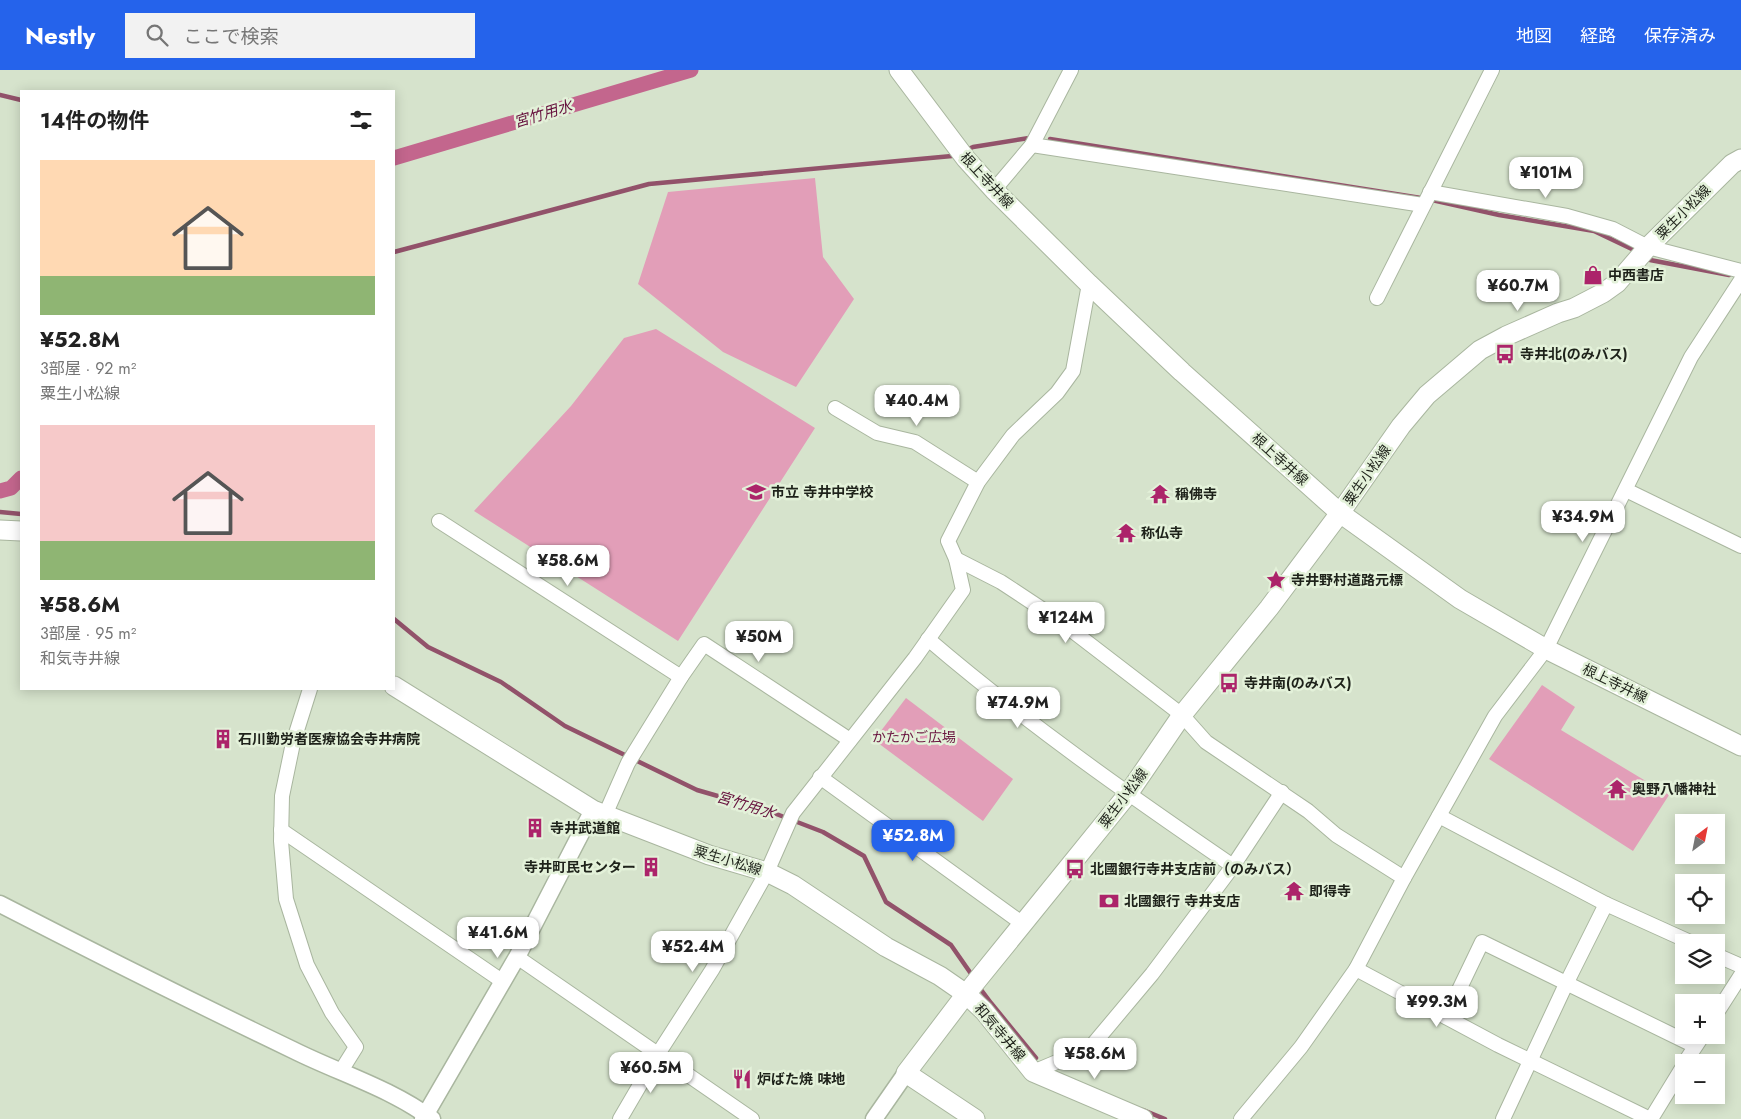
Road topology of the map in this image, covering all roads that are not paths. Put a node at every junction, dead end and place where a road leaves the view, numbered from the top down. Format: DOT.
graph roads {
  1 [pos="899,70"];
  2 [pos="1071,70"];
  3 [pos="1492,70"];
  4 [pos="1032,145"];
  5 [pos="1741,159"];
  6 [pos="994,190"];
  7 [pos="1430,192"];
  8 [pos="1423,205"];
  9 [pos="1648,247"];
  10 [pos="1741,272"];
  11 [pos="1741,280"];
  12 [pos="1089,284"];
  13 [pos="1377,298"];
  14 [pos="836,408"];
  15 [pos="978,482"];
  16 [pos="1626,490"];
  17 [pos="1340,513"];
  18 [pos="439,521"];
  19 [pos="0,530"];
  20 [pos="20,531"];
  21 [pos="1741,546"];
  22 [pos="956,559"];
  23 [pos="928,639"];
  24 [pos="1546,649"];
  25 [pos="681,677"];
  26 [pos="395,687"];
  27 [pos="310,690"];
  28 [pos="1182,715"];
  29 [pos="850,740"];
  30 [pos="1741,746"];
  31 [pos="820,777"];
  32 [pos="1282,792"];
  33 [pos="1128,794"];
  34 [pos="599,813"];
  35 [pos="1439,816"];
  36 [pos="281,830"];
  37 [pos="1233,866"];
  38 [pos="767,872"];
  39 [pos="1404,878"];
  40 [pos="0,904"];
  41 [pos="1606,904"];
  42 [pos="1023,924"];
  43 [pos="1675,935"];
  44 [pos="517,957"];
  45 [pos="1725,959"];
  46 [pos="1741,966"];
  47 [pos="1356,968"];
  48 [pos="1741,975"];
  49 [pos="502,981"];
  50 [pos="1567,982"];
  51 [pos="973,986"];
  52 [pos="1725,1000"];
  53 [pos="1446,1017"];
  54 [pos="1675,1030"];
  55 [pos="658,1054"];
  56 [pos="1532,1061"];
  57 [pos="341,1071"];
  58 [pos="1033,1072"];
  59 [pos="906,1073"];
  60 [pos="1675,1080"];
  61 [pos="427,1117"];
  62 [pos="620,1119"];
  63 [pos="752,1119"];
  64 [pos="874,1119"];
  65 [pos="975,1119"];
  66 [pos="1143,1119"];
  67 [pos="1242,1119"];
  68 [pos="1504,1119"];
  69 [pos="1651,1119"];
  1 -- 6 [label="main road, 根上寺井線"];
  2 -- 4 [label="street"];
  3 -- 7 [label="street"];
  4 -- 6 [label="street"];
  4 -- 8 [label="street"];
  5 -- 9 [label="main road, 粟生小松線"];
  6 -- 12 [label="main road, 根上寺井線"];
  7 -- 8 [label="street"];
  7 -- 9 [label="street"];
  8 -- 13 [label="street"];
  9 -- 10 [label="street"];
  9 -- 17 [label="main road, 粟生小松線"];
  11 -- 16 [label="street"];
  12 -- 15 [label="street"];
  12 -- 17 [label="main road, 根上寺井線"];
  14 -- 15 [label="street"];
  15 -- 22 [label="street"];
  16 -- 21 [label="street"];
  16 -- 24 [label="street"];
  17 -- 24 [label="main road, 根上寺井線"];
  17 -- 28 [label="main road, 粟生小松線"];
  18 -- 25 [label="street"];
  19 -- 20 [label="main road"];
  22 -- 23 [label="street"];
  22 -- 28 [label="street"];
  23 -- 29 [label="street"];
  23 -- 33 [label="street"];
  24 -- 30 [label="main road, 根上寺井線"];
  24 -- 35 [label="street"];
  25 -- 29 [label="street"];
  25 -- 34 [label="street"];
  26 -- 34 [label="main road, 粟生小松線"];
  27 -- 36 [label="street"];
  28 -- 32 [label="street"];
  28 -- 33 [label="main road, 粟生小松線"];
  29 -- 31 [label="street"];
  31 -- 38 [label="street"];
  31 -- 42 [label="street"];
  32 -- 37 [label="street"];
  32 -- 39 [label="street"];
  33 -- 37 [label="street"];
  33 -- 42 [label="main road, 粟生小松線"];
  34 -- 38 [label="main road, 粟生小松線"];
  34 -- 44 [label="street"];
  35 -- 39 [label="street"];
  35 -- 41 [label="street"];
  36 -- 49 [label="street"];
  36 -- 57 [label="street"];
  37 -- 58 [label="street"];
  38 -- 51 [label="main road, 粟生小松線"];
  38 -- 55 [label="street"];
  39 -- 47 [label="street"];
  40 -- 57 [label="street"];
  41 -- 43 [label="street"];
  41 -- 50 [label="street"];
  42 -- 51 [label="main road, 粟生小松線"];
  44 -- 49 [label="street"];
  44 -- 55 [label="street"];
  45 -- 46 [label="street"];
  47 -- 53 [label="street"];
  47 -- 67 [label="street"];
  48 -- 52 [label="street"];
  49 -- 61 [label="street"];
  50 -- 53 [label="street"];
  50 -- 54 [label="street"];
  50 -- 56 [label="street"];
  51 -- 58 [label="main road, 和気寺井線"];
  51 -- 59 [label="main road"];
  53 -- 56 [label="street"];
  55 -- 62 [label="street"];
  55 -- 63 [label="street"];
  56 -- 68 [label="street"];
  56 -- 69 [label="street"];
  57 -- 61 [label="street"];
  58 -- 66 [label="main road, 和気寺井線"];
  59 -- 64 [label="street"];
  59 -- 65 [label="main road"];
  60 -- 69 [label="street"];
}
